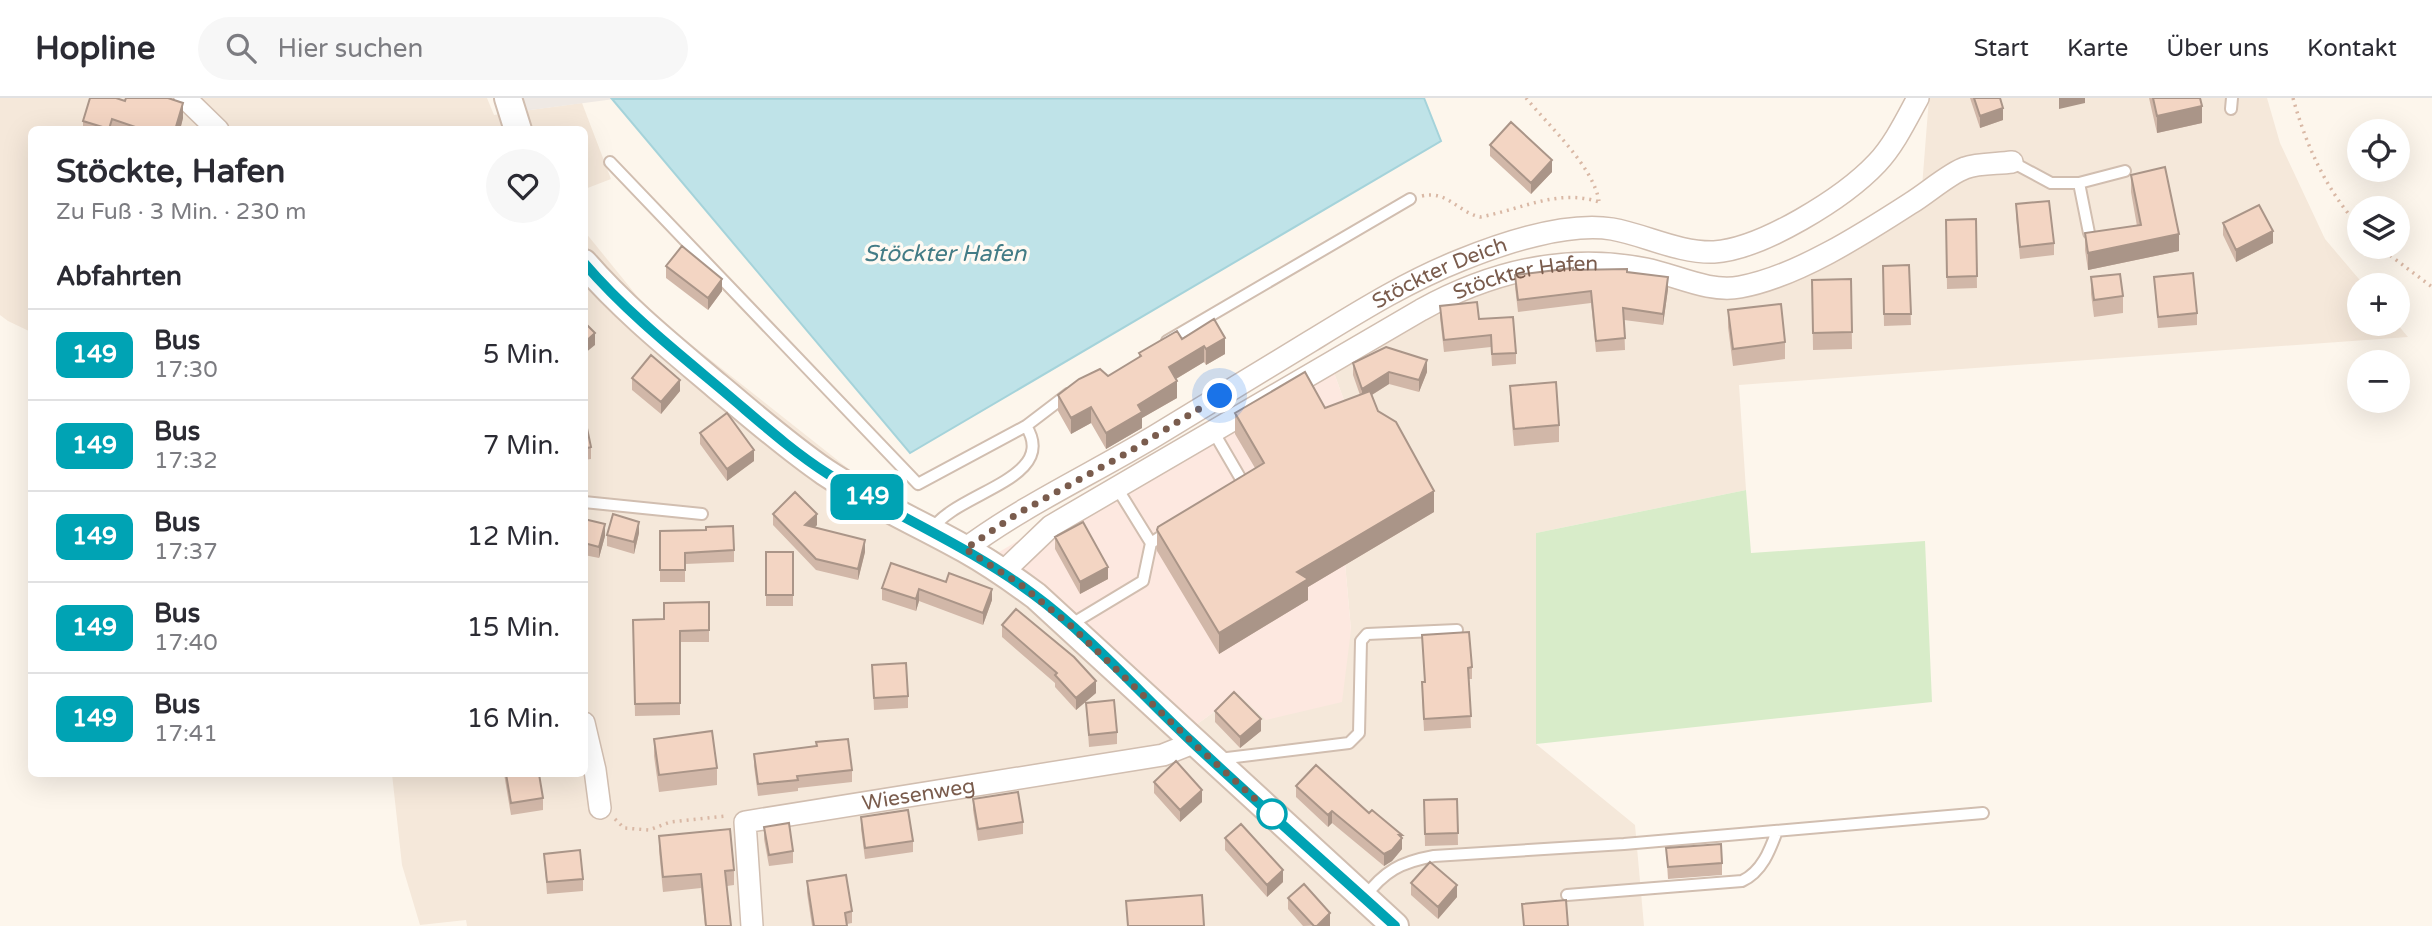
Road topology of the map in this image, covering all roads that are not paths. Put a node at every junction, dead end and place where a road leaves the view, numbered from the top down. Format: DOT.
graph roads {
  1 [pos="185,98"];
  2 [pos="508,98"];
  3 [pos="1918,98"];
  4 [pos="214,126"];
  5 [pos="518,126"];
  6 [pos="610,162"];
  7 [pos="2012,162"];
  8 [pos="2125,170"];
  9 [pos="2079,183"];
  10 [pos="1410,199"];
  11 [pos="2089,233"];
  12 [pos="588,267"];
  13 [pos="1158,347"];
  14 [pos="1075,390"];
  15 [pos="1026,426"];
  16 [pos="1213,431"];
  17 [pos="1117,488"];
  18 [pos="1234,492"];
  19 [pos="588,502"];
  20 [pos="702,514"];
  21 [pos="1175,528"];
  22 [pos="931,531"];
  23 [pos="1151,543"];
  24 [pos="965,549"];
  25 [pos="1003,572"];
  26 [pos="1070,625"];
  27 [pos="1457,630"];
  28 [pos="588,740"];
  29 [pos="1203,752"];
  30 [pos="600,808"];
  31 [pos="1983,813"];
  32 [pos="1777,831"];
  33 [pos="1567,895"];
  34 [pos="1364,898"];
  35 [pos="752,926"];
  36 [pos="1395,926"];
  1 -- 4 [label="street"];
  2 -- 5 [label="street"];
  3 -- 24 [label="street, Stöckter Deich"];
  6 -- 15 [label="lane"];
  7 -- 9 [label="lane"];
  7 -- 16 [label="street, Stöckter Hafen"];
  8 -- 9 [label="lane"];
  9 -- 11 [label="lane"];
  10 -- 13 [label="lane"];
  12 -- 22 [label="street"];
  14 -- 15 [label="lane"];
  15 -- 22 [label="lane"];
  16 -- 17 [label="street, Stöckter Hafen"];
  16 -- 18 [label="lane"];
  17 -- 23 [label="lane"];
  17 -- 25 [label="street, Stöckter Hafen"];
  19 -- 20 [label="lane"];
  21 -- 23 [label="lane"];
  22 -- 24 [label="street"];
  23 -- 26 [label="lane"];
  24 -- 25 [label="street"];
  25 -- 26 [label="street"];
  26 -- 29 [label="street"];
  27 -- 29 [label="lane"];
  28 -- 30 [label="street"];
  29 -- 34 [label="street"];
  29 -- 35 [label="street, Wiesenweg"];
  31 -- 32 [label="lane"];
  32 -- 33 [label="lane"];
  32 -- 34 [label="lane"];
  34 -- 36 [label="street"];
}
